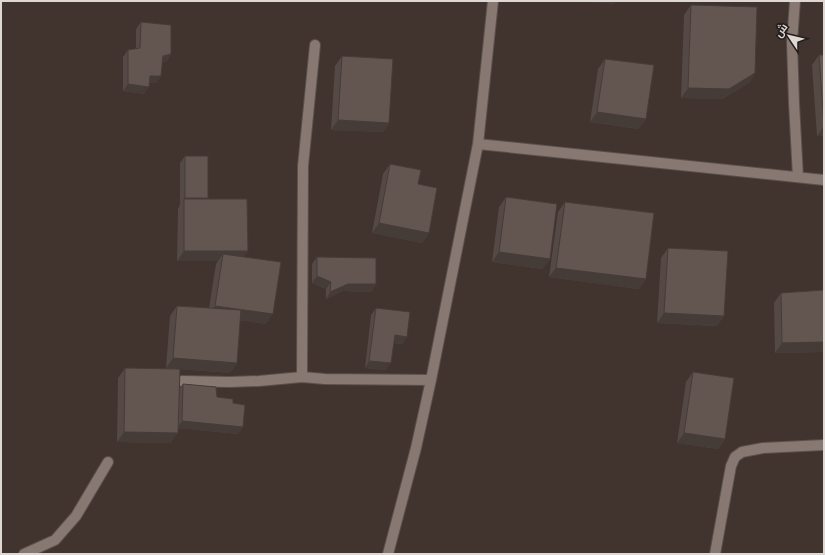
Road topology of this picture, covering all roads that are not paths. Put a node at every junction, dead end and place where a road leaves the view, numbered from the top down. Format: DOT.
graph roads {
  1 [pos="493,1"];
  2 [pos="795,1"];
  3 [pos="315,45"];
  4 [pos="478,144"];
  5 [pos="798,177"];
  6 [pos="824,180"];
  7 [pos="302,377"];
  8 [pos="431,380"];
  9 [pos="182,381"];
  10 [pos="824,445"];
  11 [pos="108,462"];
  12 [pos="24,554"];
  13 [pos="388,554"];
  14 [pos="715,554"];
  1 -- 4 [label="street"];
  2 -- 5 [label="street"];
  3 -- 7 [label="street"];
  4 -- 5 [label="street"];
  4 -- 8 [label="street"];
  5 -- 6 [label="street"];
  7 -- 8 [label="street"];
  7 -- 9 [label="street"];
  8 -- 13 [label="street"];
  10 -- 14 [label="street"];
  11 -- 12 [label="street"];
}
